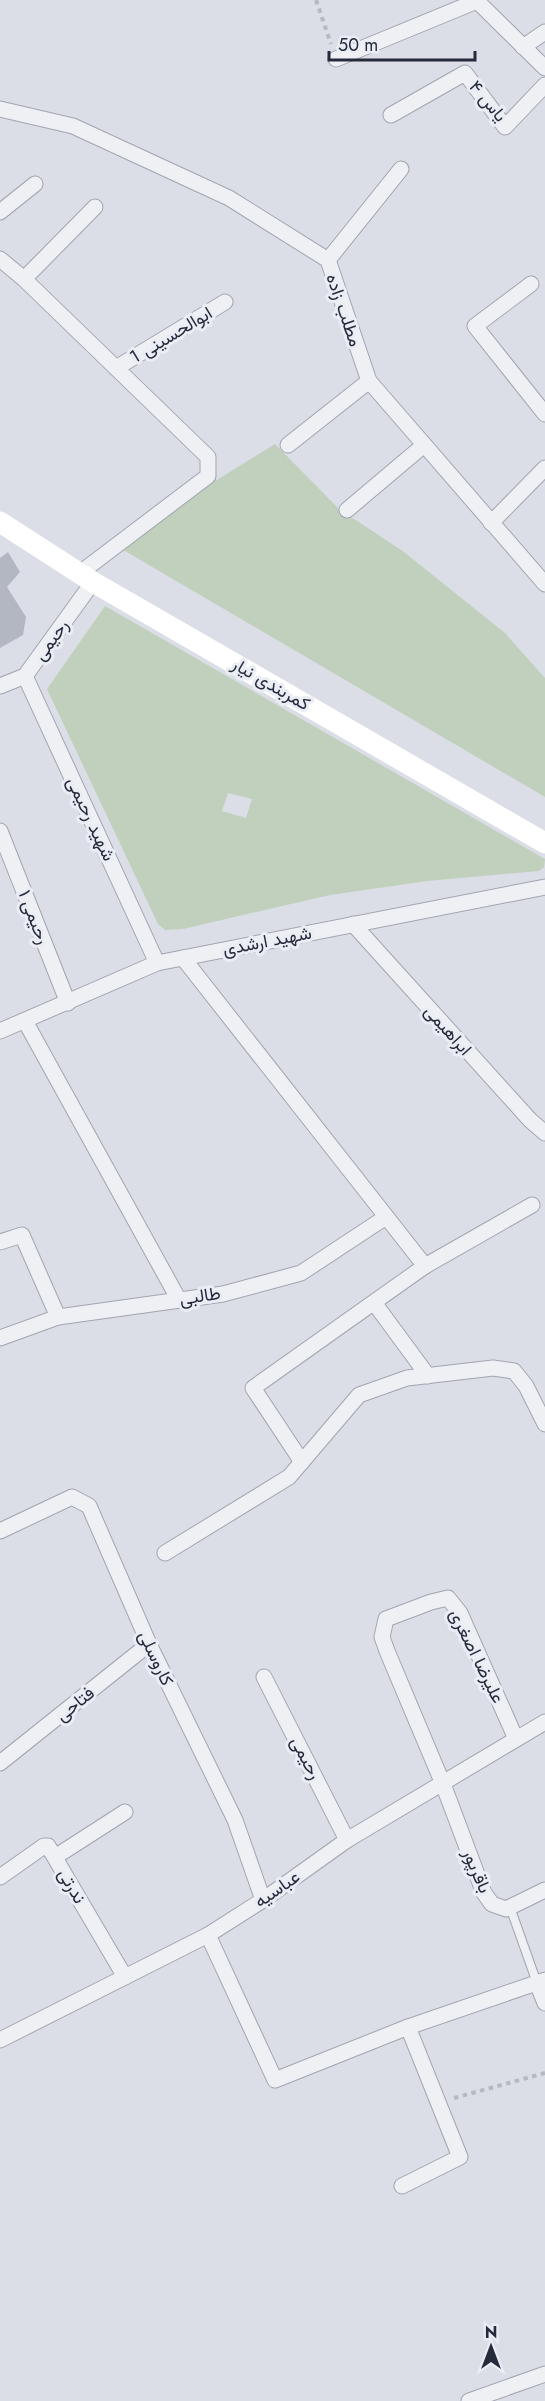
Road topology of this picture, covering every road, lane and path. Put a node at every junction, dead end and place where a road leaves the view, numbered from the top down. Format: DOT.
graph roads {
  1 [pos="316,0"];
  2 [pos="477,0"];
  3 [pos="545,32"];
  4 [pos="523,47"];
  5 [pos="336,59"];
  6 [pos="545,68"];
  7 [pos="545,85"];
  8 [pos="0,109"];
  9 [pos="391,115"];
  10 [pos="401,169"];
  11 [pos="35,184"];
  12 [pos="95,207"];
  13 [pos="0,212"];
  14 [pos="0,259"];
  15 [pos="328,260"];
  16 [pos="24,279"];
  17 [pos="531,284"];
  18 [pos="225,302"];
  19 [pos="116,368"];
  20 [pos="369,381"];
  21 [pos="545,414"];
  22 [pos="288,445"];
  23 [pos="424,445"];
  24 [pos="545,468"];
  25 [pos="347,510"];
  26 [pos="0,522"];
  27 [pos="491,523"];
  28 [pos="87,577"];
  29 [pos="545,584"];
  30 [pos="24,676"];
  31 [pos="0,686"];
  32 [pos="0,831"];
  33 [pos="545,843"];
  34 [pos="545,887"];
  35 [pos="353,924"];
  36 [pos="183,958"];
  37 [pos="157,963"];
  38 [pos="68,1003"];
  39 [pos="25,1021"];
  40 [pos="0,1031"];
  41 [pos="545,1133"];
  42 [pos="532,1204"];
  43 [pos="386,1217"];
  44 [pos="0,1242"];
  45 [pos="425,1266"];
  46 [pos="179,1300"];
  47 [pos="375,1304"];
  48 [pos="58,1317"];
  49 [pos="0,1338"];
  50 [pos="428,1376"];
  51 [pos="545,1424"];
  52 [pos="302,1462"];
  53 [pos="0,1531"];
  54 [pos="165,1553"];
  55 [pos="149,1644"];
  56 [pos="264,1677"];
  57 [pos="545,1722"];
  58 [pos="516,1739"];
  59 [pos="0,1763"];
  60 [pos="443,1784"];
  61 [pos="125,1812"];
  62 [pos="347,1840"];
  63 [pos="55,1857"];
  64 [pos="0,1877"];
  65 [pos="545,1890"];
  66 [pos="263,1900"];
  67 [pos="510,1906"];
  68 [pos="208,1935"];
  69 [pos="125,1977"];
  70 [pos="541,1981"];
  71 [pos="545,2003"];
  72 [pos="408,2027"];
  73 [pos="0,2040"];
  74 [pos="545,2073"];
  75 [pos="438,2102"];
  76 [pos="402,2186"];
  77 [pos="545,2374"];
  78 [pos="469,2401"];
  1 -- 5 [label="path"];
  2 -- 4 [label="street"];
  2 -- 5 [label="street"];
  3 -- 4 [label="street"];
  4 -- 6 [label="street"];
  7 -- 9 [label="street, یاس ۴"];
  8 -- 15 [label="street, مطلب زاده"];
  10 -- 15 [label="street"];
  11 -- 13 [label="street"];
  12 -- 16 [label="street"];
  14 -- 16 [label="street"];
  15 -- 20 [label="street, مطلب زاده"];
  16 -- 19 [label="street"];
  17 -- 21 [label="street"];
  18 -- 19 [label="street, ابوالحسینی 1"];
  19 -- 28 [label="street, رحیمی"];
  20 -- 22 [label="street"];
  20 -- 23 [label="street, مطلب زاده"];
  23 -- 25 [label="street"];
  23 -- 27 [label="street, مطلب زاده"];
  24 -- 27 [label="street"];
  26 -- 28 [label="main road, کمربندی نیار"];
  27 -- 29 [label="street, مطلب زاده"];
  28 -- 30 [label="street, رحیمی"];
  28 -- 33 [label="main road, کمربندی نیار"];
  30 -- 31 [label="street, رحیمی"];
  30 -- 37 [label="street, شهید رحیمی"];
  32 -- 38 [label="street, رحیمی ۱"];
  34 -- 35 [label="street, شهید ارشدی"];
  35 -- 36 [label="street, شهید ارشدی"];
  35 -- 41 [label="street, ابراهیمی"];
  36 -- 37 [label="street, شهید ارشدی"];
  36 -- 43 [label="street"];
  37 -- 38 [label="street, شهید ارشدی"];
  38 -- 39 [label="street, شهید ارشدی"];
  39 -- 40 [label="street, شهید ارشدی"];
  39 -- 46 [label="street"];
  42 -- 45 [label="street"];
  43 -- 45 [label="street"];
  43 -- 46 [label="street, طالبی"];
  44 -- 48 [label="street"];
  45 -- 47 [label="street"];
  46 -- 48 [label="street, طالبی"];
  47 -- 50 [label="street"];
  47 -- 52 [label="street"];
  48 -- 49 [label="street, طالبی"];
  50 -- 51 [label="street"];
  50 -- 52 [label="street"];
  52 -- 54 [label="street"];
  53 -- 55 [label="street, کاروسلی"];
  55 -- 59 [label="street, فتاحی"];
  55 -- 66 [label="street, کاروسلی"];
  56 -- 62 [label="street, رحیمی"];
  57 -- 58 [label="street, عباسیه"];
  58 -- 60 [label="street, عباسیه"];
  58 -- 60 [label="street, علیرضا اصغری"];
  60 -- 62 [label="street, عباسیه"];
  60 -- 67 [label="street, باقرپور"];
  61 -- 63 [label="street"];
  62 -- 66 [label="street, عباسیه"];
  63 -- 64 [label="street, ندرتی"];
  63 -- 69 [label="street, ندرتی"];
  65 -- 67 [label="street, باقرپور"];
  66 -- 68 [label="street, عباسیه"];
  67 -- 70 [label="lane"];
  68 -- 69 [label="street, عباسیه"];
  68 -- 72 [label="street"];
  69 -- 73 [label="street, عباسیه"];
  70 -- 71 [label="street"];
  70 -- 72 [label="street"];
  72 -- 75 [label="street"];
  74 -- 75 [label="path"];
  75 -- 76 [label="street"];
  77 -- 78 [label="street"];
}
